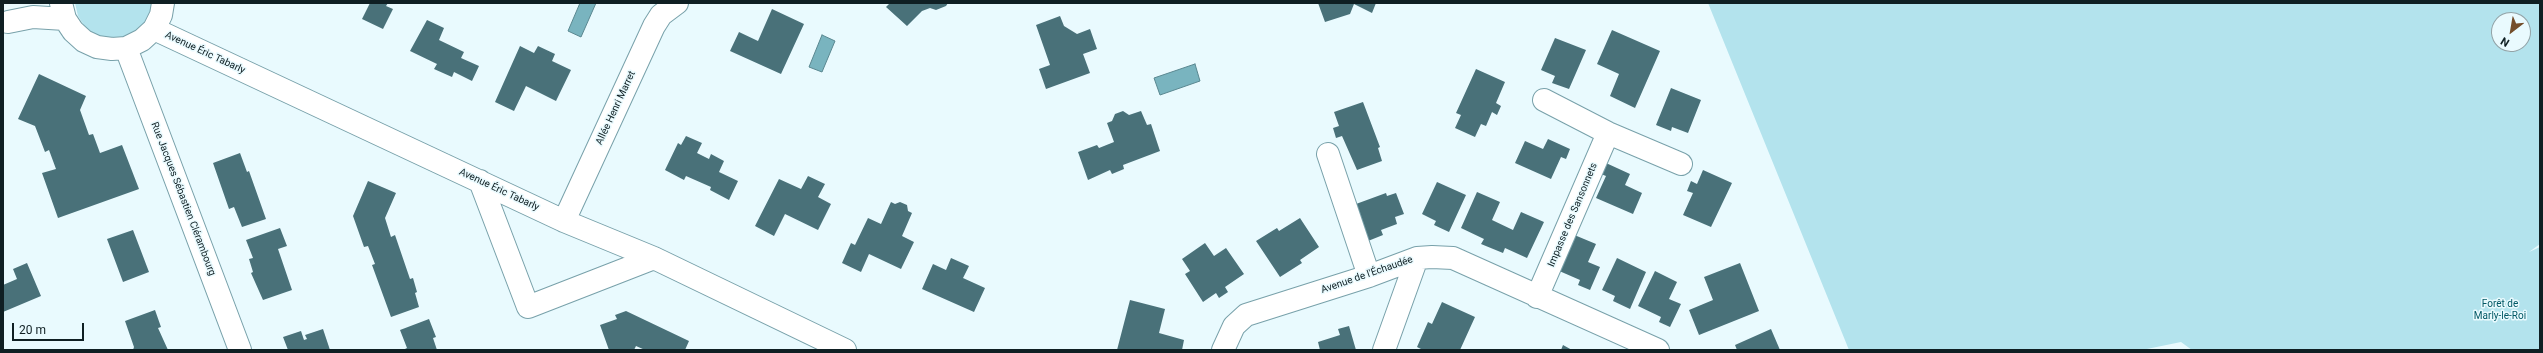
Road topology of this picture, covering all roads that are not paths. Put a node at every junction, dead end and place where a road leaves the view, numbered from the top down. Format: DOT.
graph roads {
  1 [pos="30,3"];
  2 [pos="163,3"];
  3 [pos="677,3"];
  4 [pos="63,11"];
  5 [pos="5,24"];
  6 [pos="154,29"];
  7 [pos="126,48"];
  8 [pos="1544,100"];
  9 [pos="1608,133"];
  10 [pos="1328,154"];
  11 [pos="1681,164"];
  12 [pos="480,181"];
  13 [pos="564,220"];
  14 [pos="654,258"];
  15 [pos="1417,258"];
  16 [pos="1369,276"];
  17 [pos="1537,297"];
  18 [pos="1631,345"];
  19 [pos="240,350"];
  20 [pos="845,350"];
  21 [pos="1223,350"];
  22 [pos="1384,350"];
  23 [pos="1658,350"];
  1 -- 5 [label="street"];
  2 -- 6 [label="street"];
  3 -- 13 [label="street, Allée Henri Marret"];
  4 -- 5 [label="street"];
  4 -- 7 [label="street"];
  6 -- 7 [label="street"];
  6 -- 12 [label="street, Avenue Éric Tabarly"];
  7 -- 19 [label="street, Rue Jacques Sébastien Clérambourg"];
  8 -- 9 [label="street"];
  9 -- 11 [label="street"];
  9 -- 17 [label="street, Impasse des Sansonnets"];
  10 -- 16 [label="street"];
  12 -- 13 [label="street, Avenue Éric Tabarly"];
  12 -- 14 [label="street"];
  13 -- 14 [label="street, Avenue Éric Tabarly"];
  14 -- 20 [label="street, Avenue Éric Tabarly"];
  15 -- 16 [label="street, Avenue de l'Échaudée"];
  15 -- 17 [label="street, Avenue de l'Échaudée"];
  15 -- 22 [label="street"];
  16 -- 21 [label="street, Avenue de l'Échaudée"];
  17 -- 18 [label="street, Avenue de l'Échaudée"];
  18 -- 23 [label="street, Avenue de l'Échaudée"];
}
